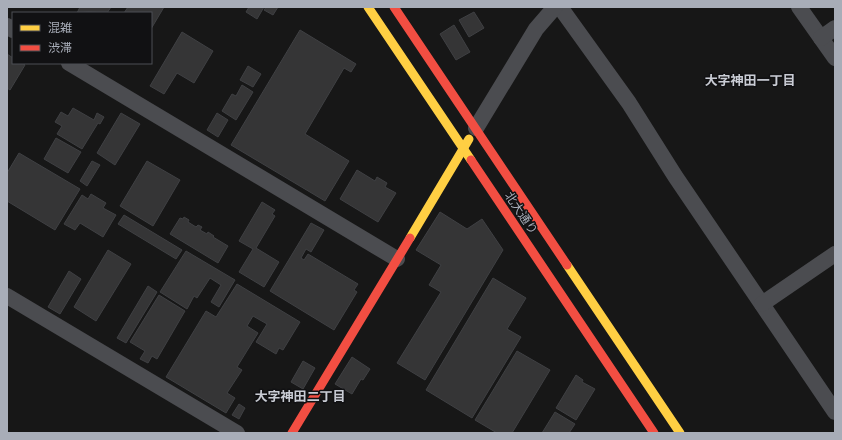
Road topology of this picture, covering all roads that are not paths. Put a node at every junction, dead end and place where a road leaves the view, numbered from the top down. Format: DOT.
graph roads {
  1 [pos="368,7"];
  2 [pos="394,7"];
  3 [pos="555,7"];
  4 [pos="560,7"];
  5 [pos="800,7"];
  6 [pos="835,28"];
  7 [pos="821,38"];
  8 [pos="835,58"];
  9 [pos="71,64"];
  10 [pos="476,128"];
  11 [pos="463,149"];
  12 [pos="835,254"];
  13 [pos="397,259"];
  14 [pos="7,296"];
  15 [pos="762,304"];
  16 [pos="835,412"];
  17 [pos="237,433"];
  18 [pos="292,433"];
  19 [pos="654,433"];
  20 [pos="680,433"];
  1 -- 11 [label="street, 北大通り"];
  2 -- 10 [label="street"];
  3 -- 10 [label="street"];
  4 -- 15 [label="street"];
  5 -- 7 [label="street"];
  6 -- 7 [label="street"];
  7 -- 8 [label="street"];
  9 -- 13 [label="street"];
  10 -- 11 [label="street"];
  10 -- 20 [label="street"];
  11 -- 13 [label="street"];
  11 -- 19 [label="street, 北大通り"];
  12 -- 15 [label="street"];
  13 -- 18 [label="street"];
  14 -- 17 [label="street"];
  15 -- 16 [label="street"];
}
